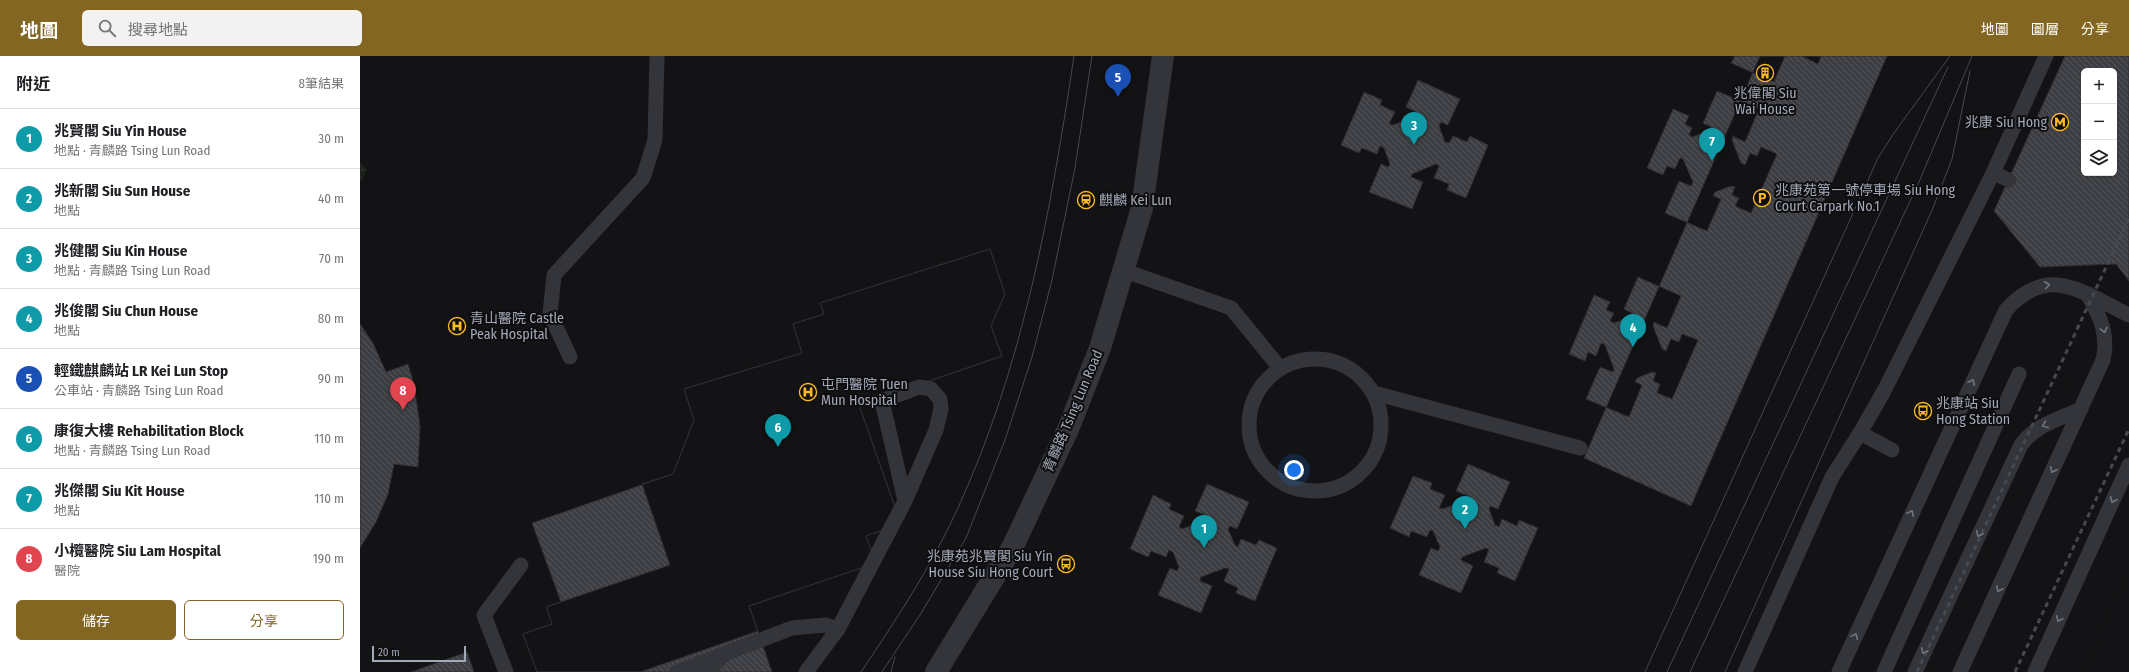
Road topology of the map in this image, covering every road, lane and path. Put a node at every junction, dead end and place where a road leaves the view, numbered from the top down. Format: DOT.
graph roads {
  1 [pos="657,56"];
  2 [pos="1164,56"];
  3 [pos="2046,56"];
  4 [pos="1993,173"];
  5 [pos="2009,180"];
  6 [pos="1125,271"];
  7 [pos="2088,295"];
  8 [pos="2129,315"];
  9 [pos="570,357"];
  10 [pos="1280,368"];
  11 [pos="2019,374"];
  12 [pos="1374,393"];
  13 [pos="2080,409"];
  14 [pos="1860,433"];
  15 [pos="1580,448"];
  16 [pos="1892,450"];
  17 [pos="2129,465"];
  18 [pos="905,501"];
  19 [pos="521,565"];
  20 [pos="838,629"];
  21 [pos="730,650"];
  22 [pos="506,672"];
  23 [pos="677,672"];
  24 [pos="706,672"];
  25 [pos="806,672"];
  26 [pos="936,672"];
  27 [pos="1745,672"];
  28 [pos="1839,672"];
  29 [pos="1884,672"];
  30 [pos="1915,672"];
  31 [pos="1960,672"];
  32 [pos="2035,672"];
  1 -- 9 [label="lane"];
  2 -- 6 [label="street, 青麟路 Tsing Lun Road"];
  3 -- 4 [label="lane"];
  4 -- 5 [label="lane"];
  4 -- 14 [label="lane"];
  6 -- 10 [label="lane"];
  6 -- 26 [label="street, 青麟路 Tsing Lun Road"];
  7 -- 8 [label="lane"];
  7 -- 13 [label="lane, one-way"];
  28 -- 7 [label="lane, one-way"];
  10 -- 12 [label="lane"];
  10 -- 12 [label="lane"];
  11 -- 29 [label="lane"];
  12 -- 15 [label="lane"];
  13 -- 30 [label="lane, one-way"];
  13 -- 31 [label="lane, one-way"];
  14 -- 16 [label="lane"];
  14 -- 27 [label="lane"];
  17 -- 32 [label="lane, one-way"];
  18 -- 18 [label="lane"];
  18 -- 20 [label="lane"];
  19 -- 22 [label="lane"];
  20 -- 21 [label="lane"];
  20 -- 25 [label="lane"];
  21 -- 23 [label="lane"];
  21 -- 24 [label="lane"];
}
